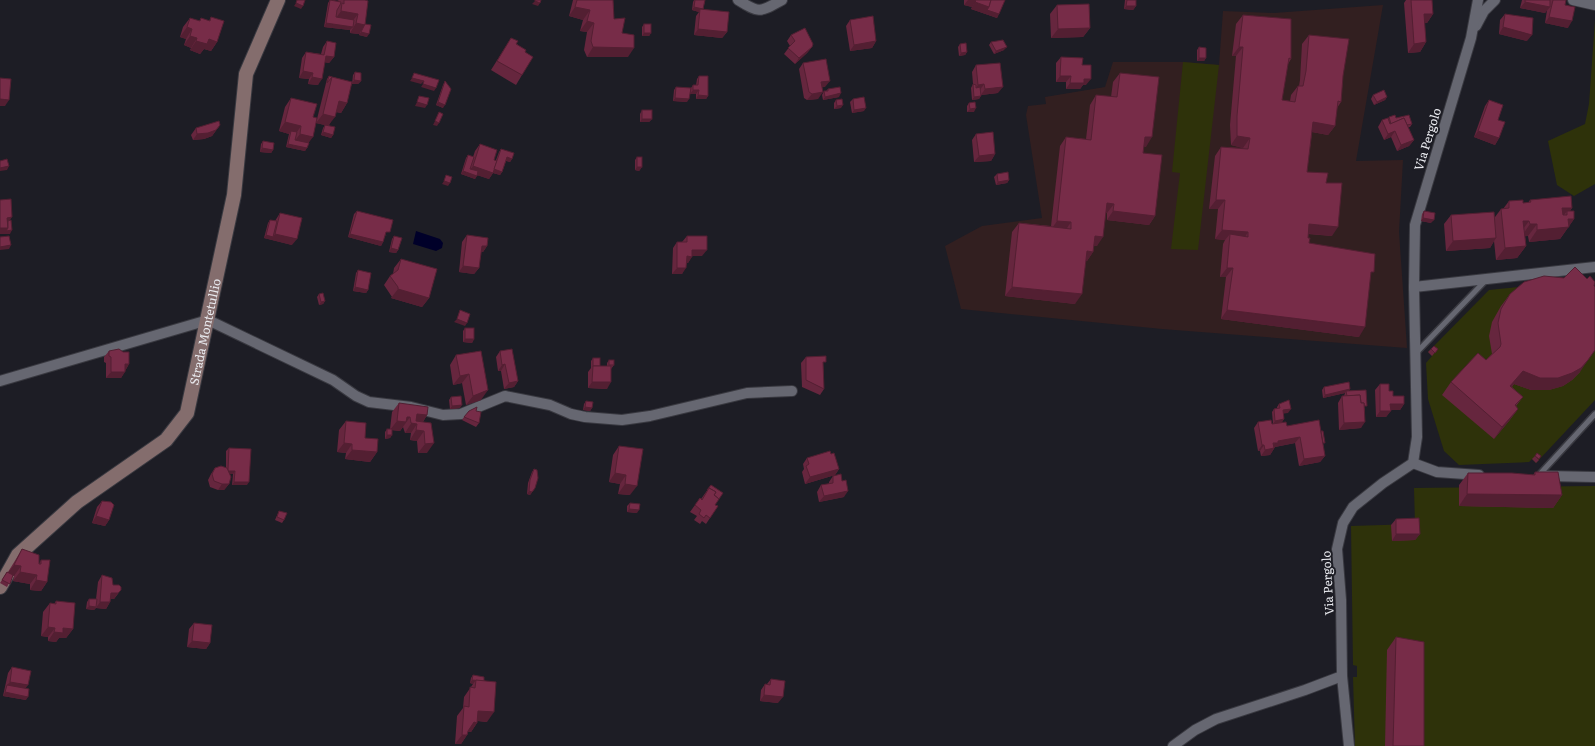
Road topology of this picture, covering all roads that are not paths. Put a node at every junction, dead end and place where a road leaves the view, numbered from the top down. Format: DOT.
graph roads {
  1 [pos="278,0"];
  2 [pos="738,0"];
  3 [pos="782,0"];
  4 [pos="1478,0"];
  5 [pos="1495,0"];
  6 [pos="1573,0"];
  7 [pos="1595,5"];
  8 [pos="1471,38"];
  9 [pos="1595,267"];
  10 [pos="1486,280"];
  11 [pos="1414,286"];
  12 [pos="208,320"];
  13 [pos="1415,354"];
  14 [pos="0,381"];
  15 [pos="792,392"];
  16 [pos="1595,414"];
  17 [pos="1413,463"];
  18 [pos="1489,475"];
  19 [pos="1534,475"];
  20 [pos="1595,477"];
  21 [pos="0,587"];
  22 [pos="1342,676"];
  23 [pos="1173,746"];
  24 [pos="1349,746"];
  1 -- 12 [label="street, Strada Montetullio"];
  2 -- 3 [label="street"];
  4 -- 8 [label="street, Via Pergolo"];
  5 -- 8 [label="street"];
  6 -- 7 [label="street"];
  8 -- 11 [label="street, Via Pergolo"];
  9 -- 10 [label="street"];
  10 -- 11 [label="street"];
  10 -- 13 [label="lane"];
  11 -- 13 [label="street, Via Pergolo"];
  12 -- 14 [label="street"];
  12 -- 15 [label="street"];
  12 -- 21 [label="street, Strada Montetullio"];
  13 -- 17 [label="street, Via Pergolo"];
  16 -- 19 [label="lane"];
  17 -- 18 [label="street"];
  17 -- 22 [label="street, Via Pergolo"];
  19 -- 20 [label="street"];
  22 -- 23 [label="street"];
  22 -- 24 [label="street, Via Pergolo"];
}
